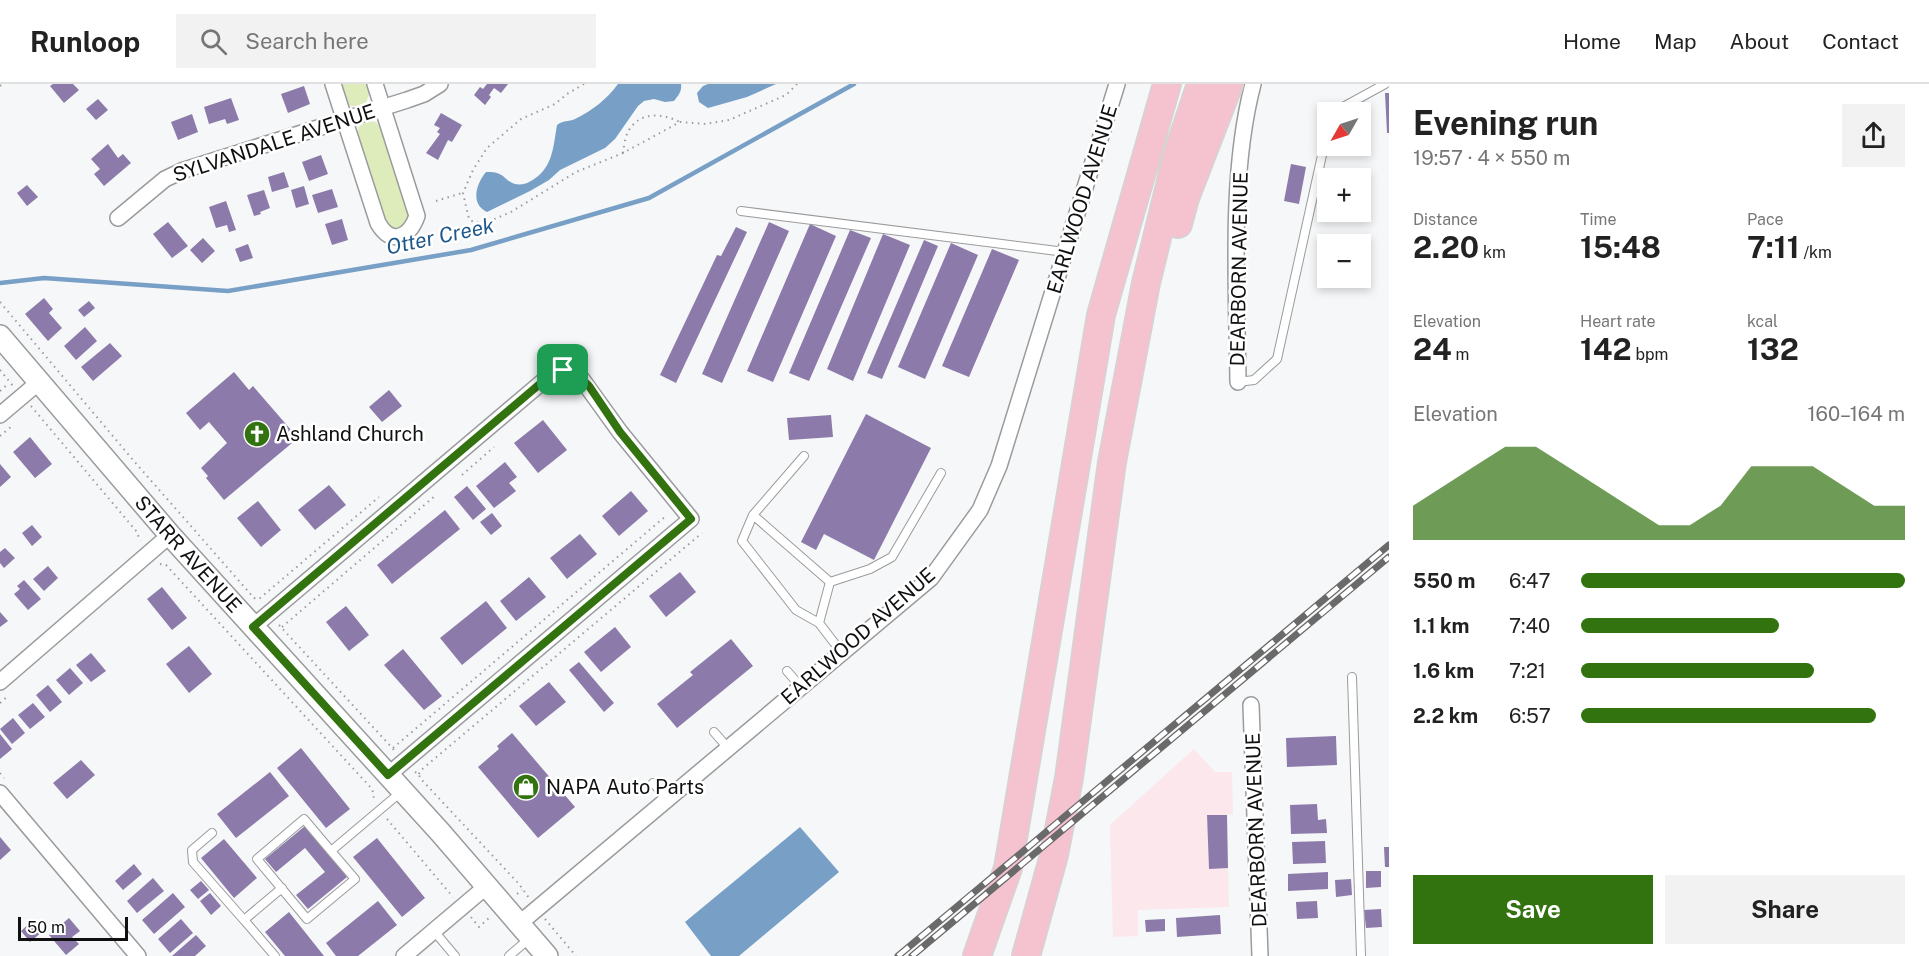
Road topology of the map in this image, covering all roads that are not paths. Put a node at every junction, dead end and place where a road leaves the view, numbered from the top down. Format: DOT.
graph roads {
  1 [pos="333,84"];
  2 [pos="375,84"];
  3 [pos="440,84"];
  4 [pos="1117,84"];
  5 [pos="1167,84"];
  6 [pos="1201,84"];
  7 [pos="1229,84"];
  8 [pos="1253,84"];
  9 [pos="1385,84"];
  10 [pos="1352,102"];
  11 [pos="382,108"];
  12 [pos="344,120"];
  13 [pos="1322,156"];
  14 [pos="741,211"];
  15 [pos="118,218"];
  16 [pos="1065,252"];
  17 [pos="0,336"];
  18 [pos="39,382"];
  19 [pos="1238,382"];
  20 [pos="0,415"];
  21 [pos="804,456"];
  22 [pos="1112,462"];
  23 [pos="941,473"];
  24 [pos="753,515"];
  25 [pos="170,536"];
  26 [pos="830,582"];
  27 [pos="261,621"];
  28 [pos="819,623"];
  29 [pos="842,653"];
  30 [pos="787,671"];
  31 [pos="1352,677"];
  32 [pos="0,682"];
  33 [pos="801,687"];
  34 [pos="1251,705"];
  35 [pos="714,732"];
  36 [pos="728,748"];
  37 [pos="388,775"];
  38 [pos="654,783"];
  39 [pos="403,791"];
  40 [pos="0,793"];
  41 [pos="668,799"];
  42 [pos="212,833"];
  43 [pos="331,851"];
  44 [pos="488,885"];
  45 [pos="282,888"];
  46 [pos="244,920"];
  47 [pos="526,930"];
  48 [pos="434,931"];
  49 [pos="138,956"];
  50 [pos="275,956"];
  51 [pos="404,956"];
  52 [pos="455,956"];
  53 [pos="509,956"];
  54 [pos="547,956"];
  55 [pos="977,956"];
  56 [pos="1026,956"];
  57 [pos="1260,956"];
  58 [pos="1362,956"];
  1 -- 12 [label="street"];
  2 -- 11 [label="street"];
  3 -- 11 [label="street, SYLVANDALE AVENUE"];
  4 -- 16 [label="street, EARLWOOD AVENUE"];
  5 -- 55 [label="highway"];
  6 -- 22 [label="highway"];
  7 -- 22 [label="highway"];
  8 -- 19 [label="street, DEARBORN AVENUE"];
  9 -- 10 [label="lane"];
  11 -- 12 [label="street, SYLVANDALE AVENUE"];
  11 -- 12 [label="street"];
  12 -- 15 [label="street, SYLVANDALE AVENUE"];
  13 -- 19 [label="lane"];
  14 -- 16 [label="lane"];
  16 -- 29 [label="street, EARLWOOD AVENUE"];
  17 -- 18 [label="main road, STARR AVENUE"];
  18 -- 20 [label="street"];
  18 -- 25 [label="main road, STARR AVENUE"];
  21 -- 24 [label="lane"];
  22 -- 56 [label="highway"];
  23 -- 26 [label="lane"];
  24 -- 26 [label="lane"];
  24 -- 28 [label="lane"];
  25 -- 27 [label="main road, STARR AVENUE"];
  25 -- 32 [label="street"];
  26 -- 28 [label="lane"];
  27 -- 37 [label="main road, STARR AVENUE"];
  27 -- 37 [label="street"];
  28 -- 29 [label="lane"];
  29 -- 33 [label="street, EARLWOOD AVENUE"];
  30 -- 33 [label="lane"];
  31 -- 58 [label="lane"];
  33 -- 36 [label="street, EARLWOOD AVENUE"];
  34 -- 57 [label="street, DEARBORN AVENUE"];
  35 -- 36 [label="lane"];
  36 -- 41 [label="street, EARLWOOD AVENUE"];
  37 -- 39 [label="main road, STARR AVENUE"];
  38 -- 41 [label="lane"];
  39 -- 43 [label="lane"];
  39 -- 44 [label="main road, STARR AVENUE"];
  40 -- 49 [label="street"];
  41 -- 47 [label="street, EARLWOOD AVENUE"];
  42 -- 46 [label="lane"];
  43 -- 45 [label="lane"];
  43 -- 45 [label="lane"];
  44 -- 47 [label="main road, STARR AVENUE"];
  44 -- 48 [label="street"];
  45 -- 46 [label="lane"];
  46 -- 50 [label="lane"];
  47 -- 53 [label="lane"];
  47 -- 54 [label="main road, STARR AVENUE"];
  48 -- 51 [label="street"];
  48 -- 52 [label="lane"];
}
